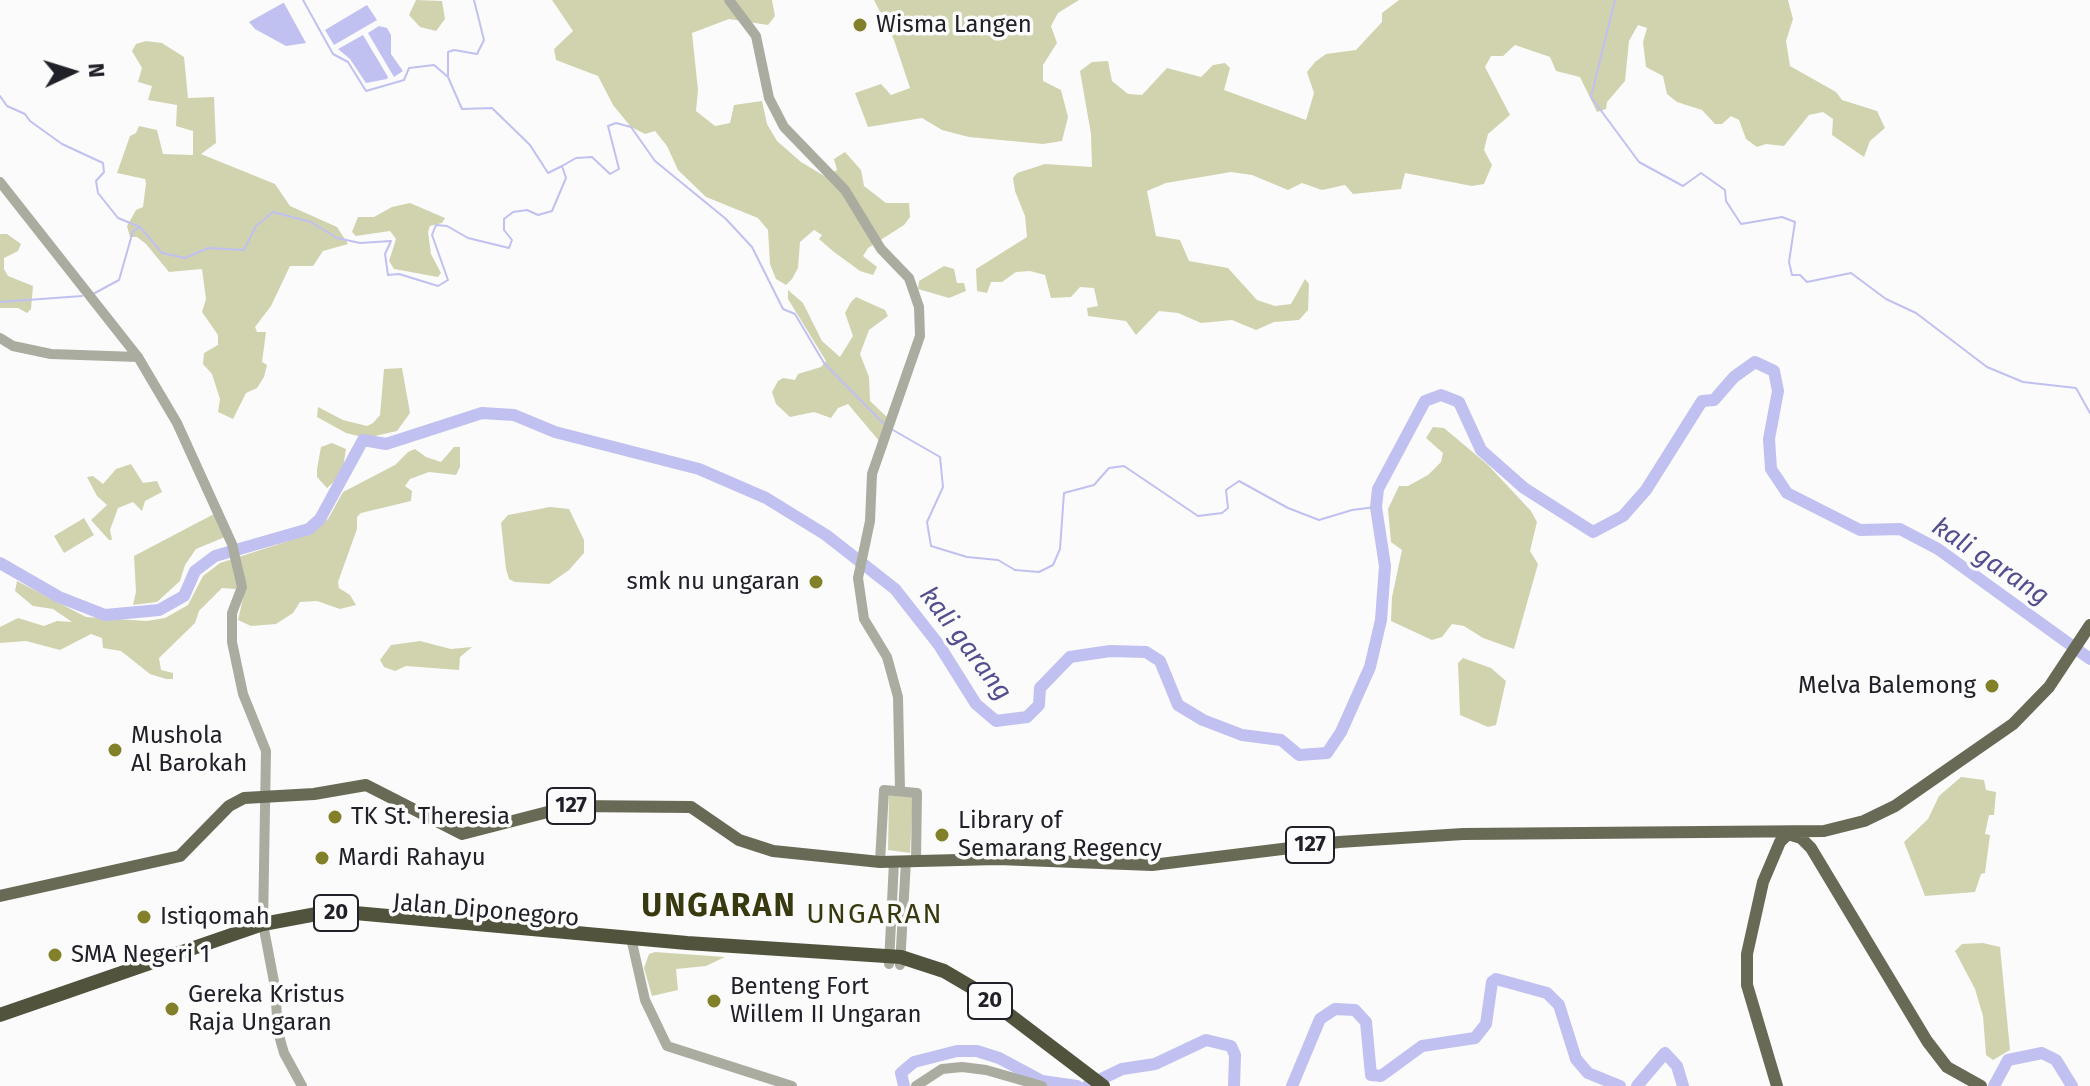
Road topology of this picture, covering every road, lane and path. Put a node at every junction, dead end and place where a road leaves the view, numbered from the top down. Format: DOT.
graph roads {
  1 [pos="729,0"];
  2 [pos="0,182"];
  3 [pos="0,338"];
  4 [pos="138,357"];
  5 [pos="2090,625"];
  6 [pos="900,790"];
  7 [pos="266,796"];
  8 [pos="1824,831"];
  9 [pos="1788,834"];
  10 [pos="1811,848"];
  11 [pos="899,861"];
  12 [pos="0,896"];
  13 [pos="892,911"];
  14 [pos="904,912"];
  15 [pos="264,928"];
  16 [pos="632,942"];
  17 [pos="895,960"];
  18 [pos="46,1004"];
  19 [pos="0,1015"];
  20 [pos="0,1024"];
  21 [pos="1078,1071"];
  22 [pos="302,1086"];
  23 [pos="792,1086"];
  24 [pos="916,1086"];
  25 [pos="1042,1086"];
  26 [pos="1092,1086"];
  27 [pos="1103,1086"];
  28 [pos="1777,1086"];
  29 [pos="1981,1086"];
  1 -- 6 [label="street"];
  2 -- 4 [label="street"];
  3 -- 4 [label="street"];
  4 -- 7 [label="street"];
  5 -- 8 [label="main road, 127"];
  6 -- 11 [label="street"];
  6 -- 11 [label="street"];
  7 -- 11 [label="main road, 127"];
  7 -- 12 [label="main road, 127"];
  7 -- 15 [label="street"];
  8 -- 9 [label="main road, 127"];
  8 -- 10 [label="main road"];
  9 -- 10 [label="main road"];
  9 -- 11 [label="main road, 127"];
  9 -- 28 [label="main road"];
  10 -- 29 [label="main road"];
  11 -- 13 [label="street"];
  11 -- 14 [label="street"];
  13 -- 14 [label="street"];
  13 -- 17 [label="street"];
  14 -- 17 [label="street"];
  15 -- 16 [label="highway, Jalan Diponegoro / 20"];
  15 -- 18 [label="highway, Jalan Diponegoro / 20"];
  15 -- 22 [label="street"];
  16 -- 17 [label="highway, Jalan Diponegoro / 20"];
  16 -- 23 [label="street"];
  17 -- 21 [label="highway, 20"];
  18 -- 19 [label="highway, Jalan Diponegoro / 20"];
  18 -- 20 [label="highway, Jalan Diponegoro / 20"];
  21 -- 26 [label="highway, 20"];
  21 -- 27 [label="highway, 20"];
  24 -- 25 [label="street"];
}
